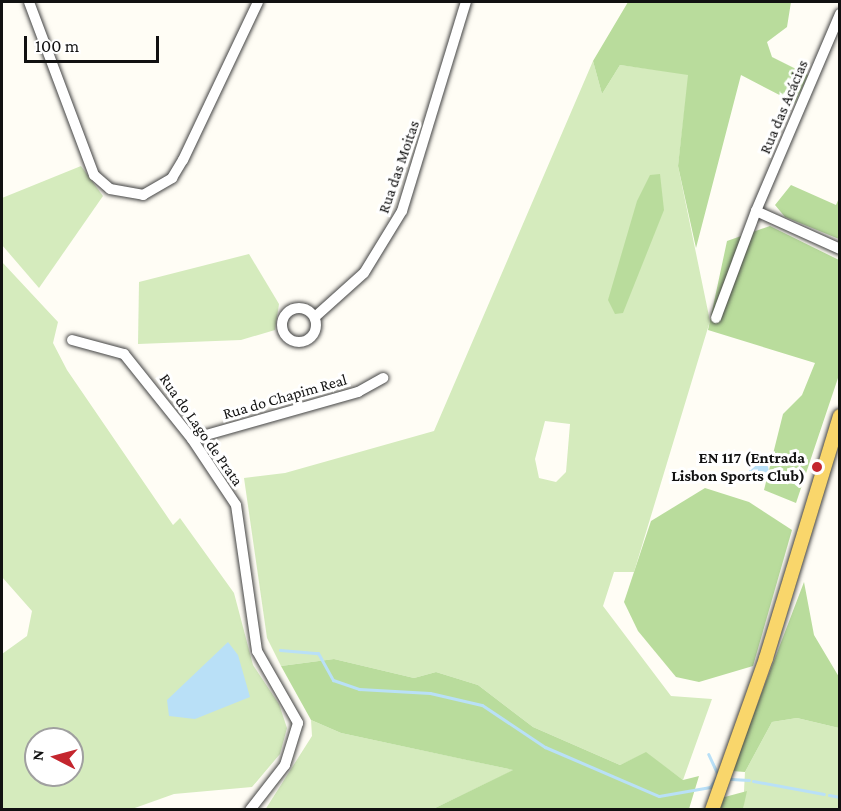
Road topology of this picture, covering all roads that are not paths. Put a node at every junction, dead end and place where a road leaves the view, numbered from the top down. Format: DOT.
graph roads {
  1 [pos="29,2"];
  2 [pos="258,2"];
  3 [pos="466,2"];
  4 [pos="840,14"];
  5 [pos="756,211"];
  6 [pos="840,249"];
  7 [pos="315,316"];
  8 [pos="716,318"];
  9 [pos="72,340"];
  10 [pos="383,378"];
  11 [pos="840,416"];
  12 [pos="192,439"];
  13 [pos="835,449"];
  14 [pos="250,810"];
  15 [pos="712,810"];
  1 -- 2 [label="street"];
  3 -- 7 [label="street, Rua das Moitas"];
  4 -- 5 [label="street, Rua das Acácias"];
  5 -- 6 [label="street"];
  5 -- 8 [label="street, Rua das Acácias"];
  9 -- 12 [label="street, Rua do Lago de Prata"];
  10 -- 12 [label="street, Rua do Chapim Real"];
  11 -- 13 [label="main road"];
  12 -- 14 [label="street, Rua do Lago de Prata"];
  13 -- 15 [label="main road"];
}
